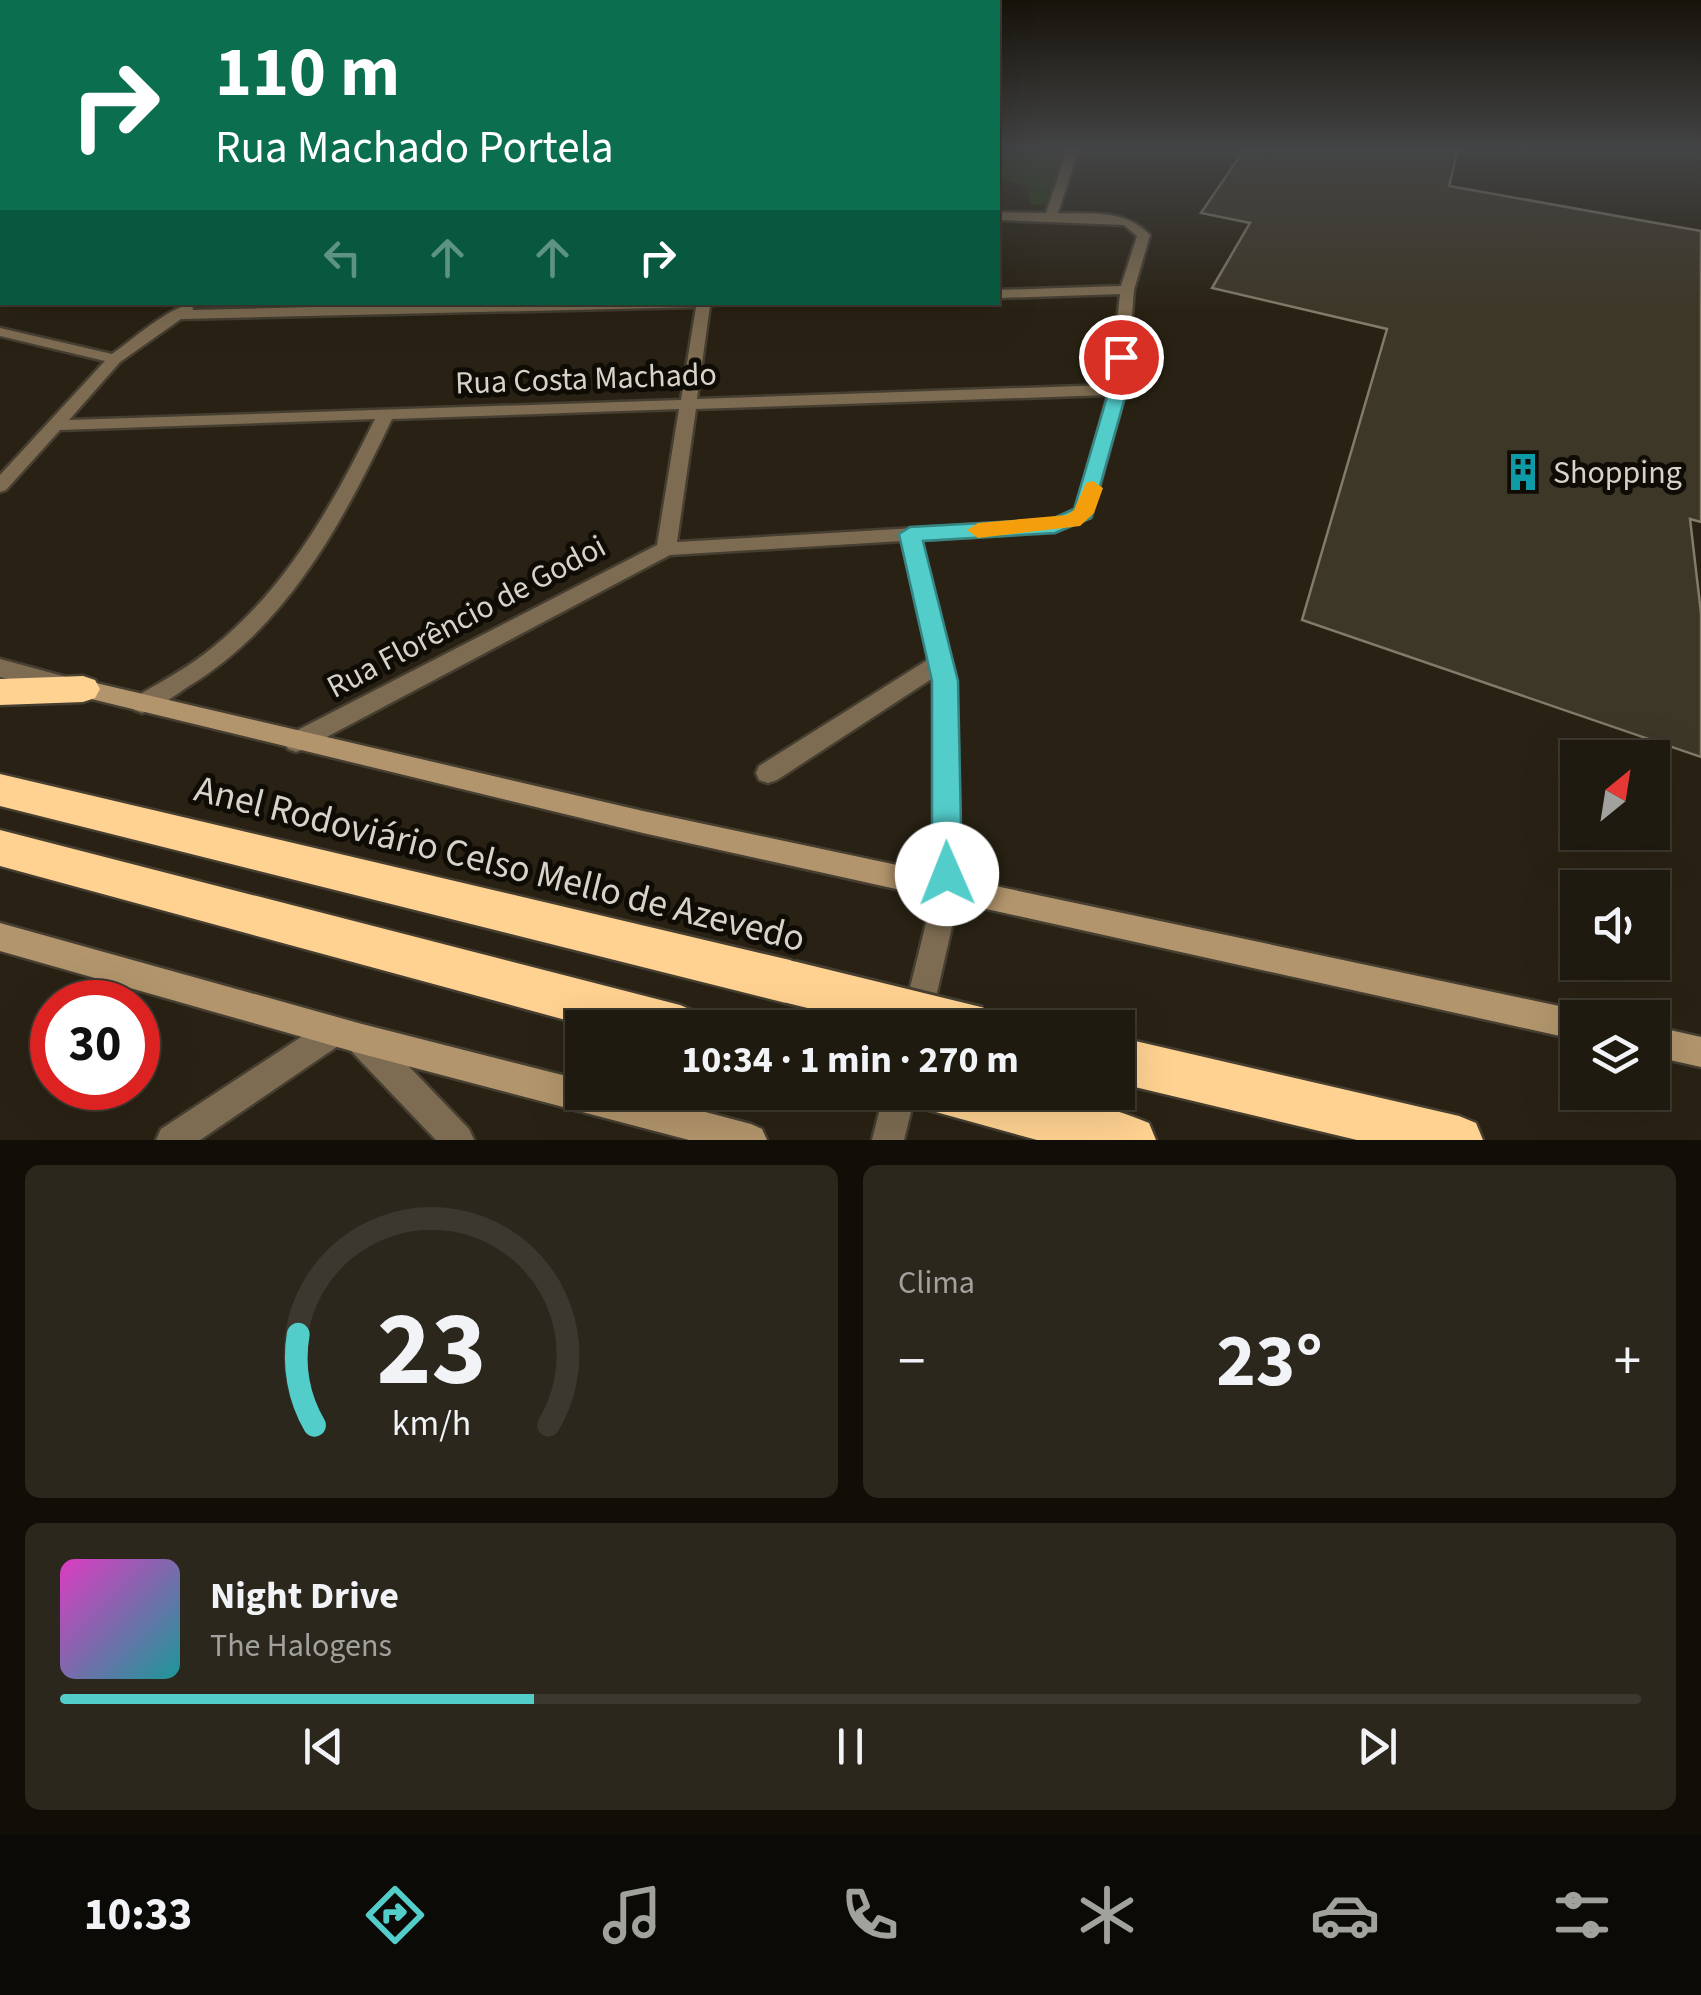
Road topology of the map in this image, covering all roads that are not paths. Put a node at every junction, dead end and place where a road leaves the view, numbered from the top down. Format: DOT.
graph roads {
  1 [pos="1056,203"];
  2 [pos="1052,215"];
  3 [pos="1000,216"];
  4 [pos="1127,290"];
  5 [pos="1000,294"];
  6 [pos="193,305"];
  7 [pos="623,305"];
  8 [pos="704,305"];
  9 [pos="175,316"];
  10 [pos="0,332"];
  11 [pos="115,359"];
  12 [pos="1118,390"];
  13 [pos="690,404"];
  14 [pos="386,415"];
  15 [pos="56,425"];
  16 [pos="9,464"];
  17 [pos="0,486"];
  18 [pos="910,534"];
  19 [pos="666,549"];
  20 [pos="941,662"];
  21 [pos="0,668"];
  22 [pos="83,689"];
  23 [pos="0,692"];
  24 [pos="142,704"];
  25 [pos="296,742"];
  26 [pos="768,773"];
  27 [pos="0,790"];
  28 [pos="0,848"];
  29 [pos="948,887"];
  30 [pos="0,937"];
  31 [pos="612,1010"];
  32 [pos="904,1010"];
  33 [pos="919,1010"];
  34 [pos="1560,1021"];
  35 [pos="348,1035"];
  36 [pos="1670,1045"];
  37 [pos="1701,1052"];
  38 [pos="1135,1064"];
  39 [pos="896,1110"];
  40 [pos="1014,1110"];
  41 [pos="172,1140"];
  42 [pos="458,1140"];
  43 [pos="751,1140"];
  44 [pos="888,1140"];
  45 [pos="1132,1140"];
  46 [pos="1459,1140"];
  1 -- 2 [label="street"];
  2 -- 3 [label="street"];
  2 -- 4 [label="street"];
  4 -- 5 [label="street"];
  4 -- 12 [label="street"];
  6 -- 9 [label="street"];
  7 -- 9 [label="street"];
  8 -- 13 [label="street"];
  9 -- 11 [label="street"];
  10 -- 11 [label="street"];
  11 -- 15 [label="street"];
  12 -- 13 [label="street, Rua Costa Machado"];
  12 -- 18 [label="street"];
  13 -- 14 [label="street, Rua Costa Machado"];
  13 -- 19 [label="street"];
  14 -- 15 [label="street, Rua Costa Machado"];
  14 -- 24 [label="street"];
  15 -- 16 [label="street"];
  16 -- 17 [label="street"];
  18 -- 19 [label="street"];
  18 -- 20 [label="street"];
  19 -- 25 [label="street, Rua Florêncio de Godoi"];
  20 -- 26 [label="street"];
  20 -- 29 [label="street"];
  21 -- 22 [label="street"];
  22 -- 23 [label="highway"];
  22 -- 24 [label="main road"];
  24 -- 25 [label="main road"];
  25 -- 29 [label="main road"];
  27 -- 32 [label="highway, Anel Rodoviário Celso Mello de Azevedo, bridge"];
  28 -- 31 [label="highway"];
  29 -- 33 [label="street"];
  29 -- 34 [label="main road"];
  30 -- 35 [label="main road"];
  35 -- 41 [label="street"];
  35 -- 42 [label="street"];
  35 -- 43 [label="main road"];
  36 -- 37 [label="main road"];
  38 -- 46 [label="highway"];
  39 -- 44 [label="street"];
  40 -- 45 [label="highway"];
}
